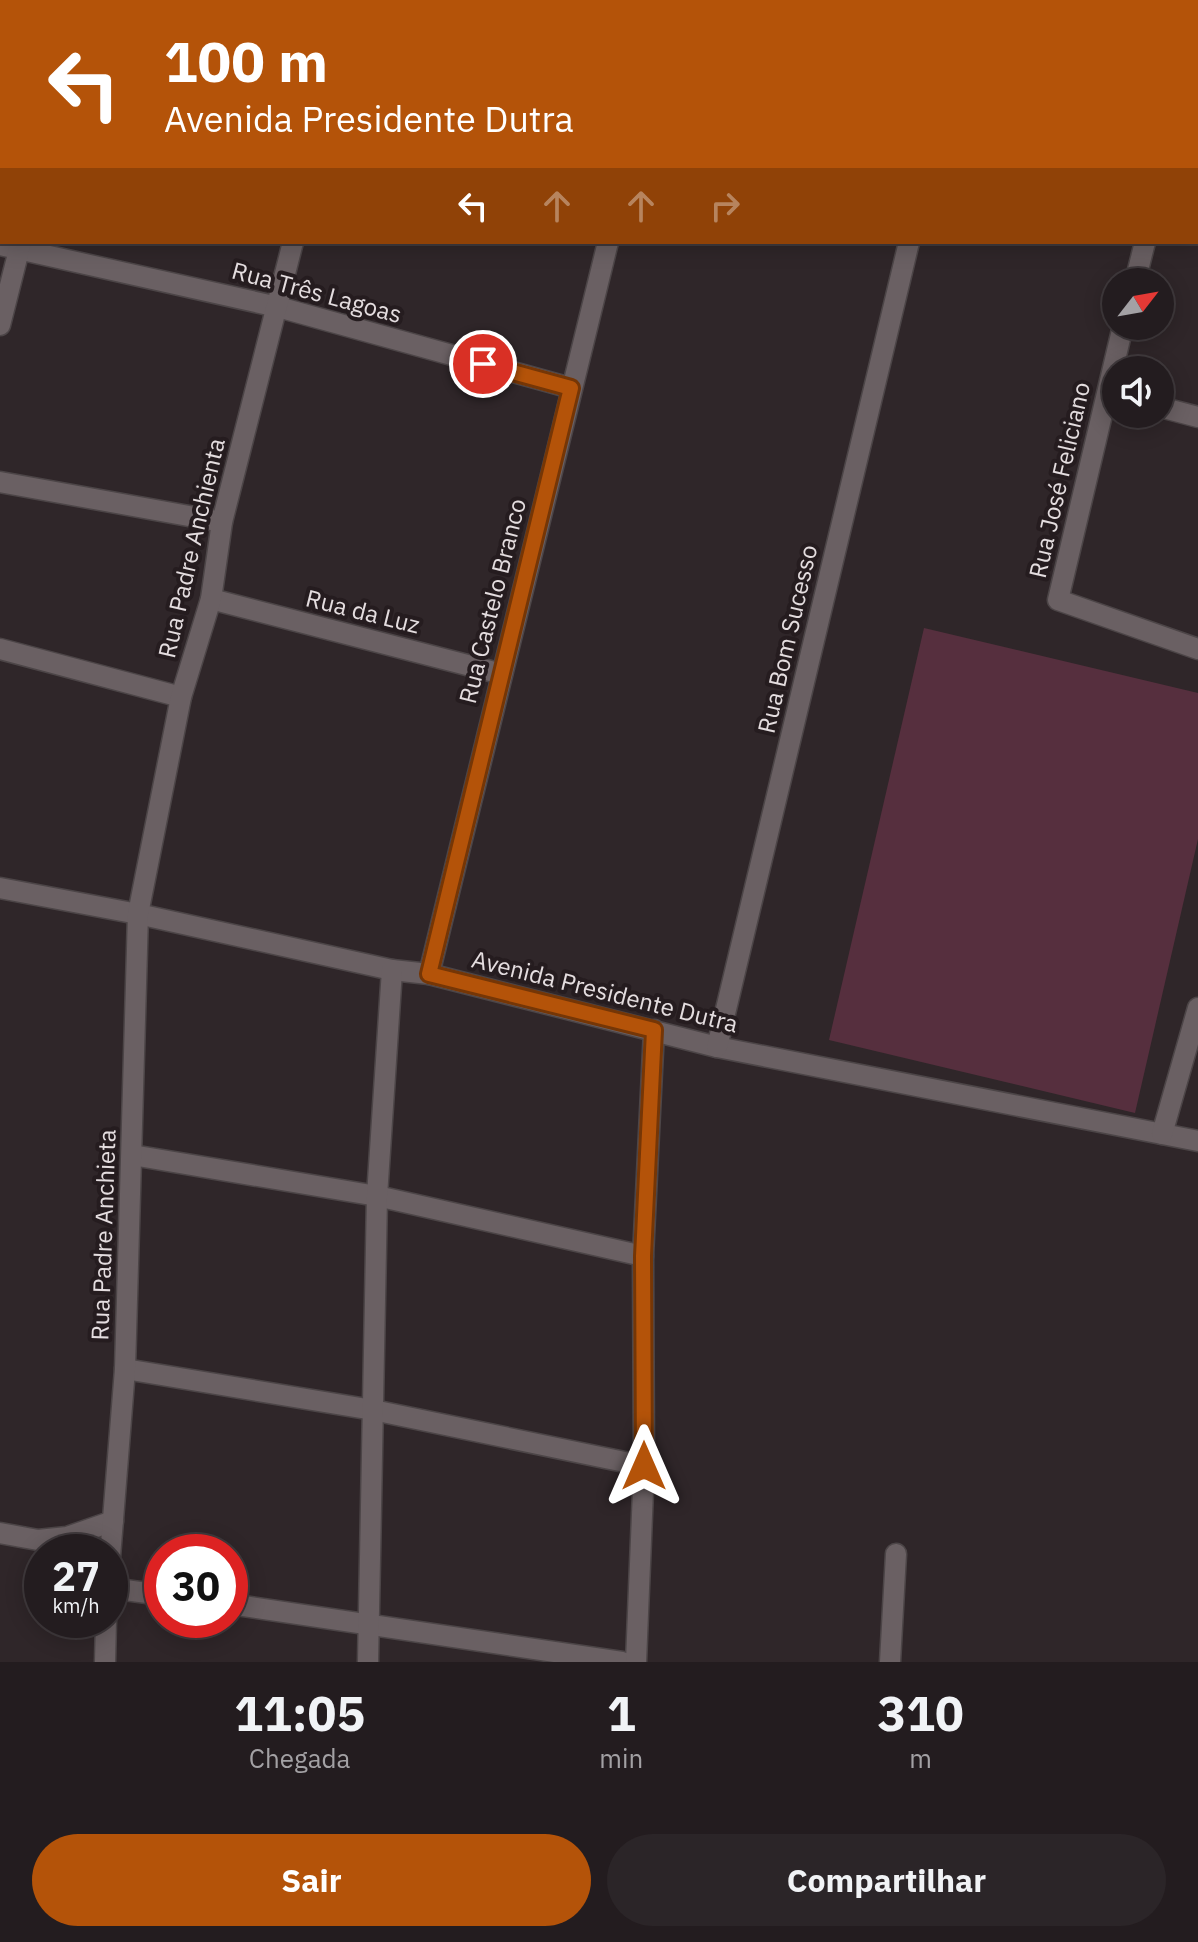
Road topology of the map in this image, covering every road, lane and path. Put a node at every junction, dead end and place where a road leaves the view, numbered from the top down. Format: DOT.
graph roads {
  1 [pos="293,244"];
  2 [pos="607,244"];
  3 [pos="909,244"];
  4 [pos="1144,244"];
  5 [pos="14,245"];
  6 [pos="1138,268"];
  7 [pos="278,307"];
  8 [pos="0,325"];
  9 [pos="571,388"];
  10 [pos="1174,411"];
  11 [pos="1198,417"];
  12 [pos="1102,428"];
  13 [pos="0,482"];
  14 [pos="222,522"];
  15 [pos="211,599"];
  16 [pos="0,649"];
  17 [pos="1198,649"];
  18 [pos="502,674"];
  19 [pos="181,697"];
  20 [pos="0,888"];
  21 [pos="138,914"];
  22 [pos="392,970"];
  23 [pos="429,974"];
  24 [pos="1198,1008"];
  25 [pos="654,1030"];
  26 [pos="717,1047"];
  27 [pos="1162,1134"];
  28 [pos="1198,1141"];
  29 [pos="132,1155"];
  30 [pos="377,1196"];
  31 [pos="643,1256"];
  32 [pos="125,1369"];
  33 [pos="373,1410"];
  34 [pos="644,1466"];
  35 [pos="113,1521"];
  36 [pos="0,1533"];
  37 [pos="112,1534"];
  38 [pos="896,1554"];
  39 [pos="248,1606"];
  40 [pos="369,1623"];
  41 [pos="106,1638"];
  42 [pos="105,1662"];
  43 [pos="368,1662"];
  44 [pos="622,1662"];
  45 [pos="636,1662"];
  46 [pos="890,1662"];
  1 -- 7 [label="street, Rua Padre Anchienta"];
  2 -- 9 [label="street, Rua Castelo Branco"];
  3 -- 26 [label="street, Rua Bom Sucesso"];
  4 -- 6 [label="street"];
  5 -- 7 [label="street, Rua Três Lagoas"];
  5 -- 8 [label="street"];
  7 -- 9 [label="street, Rua Três Lagoas"];
  7 -- 14 [label="street, Rua Padre Anchienta"];
  9 -- 18 [label="street, Rua Castelo Branco"];
  10 -- 11 [label="street"];
  12 -- 17 [label="street, Rua José Feliciano"];
  13 -- 14 [label="street"];
  14 -- 15 [label="street, Rua Padre Anchienta"];
  15 -- 18 [label="street, Rua da Luz"];
  15 -- 19 [label="street, Rua Padre Anchienta"];
  16 -- 19 [label="street"];
  18 -- 23 [label="street, Rua Castelo Branco"];
  19 -- 21 [label="street, Rua Padre Anchienta"];
  20 -- 21 [label="street, Avenida Presidente Dutra"];
  21 -- 22 [label="street, Avenida Presidente Dutra"];
  21 -- 29 [label="street, Rua Padre Anchieta"];
  22 -- 23 [label="street, Avenida Presidente Dutra"];
  22 -- 30 [label="street"];
  23 -- 25 [label="street, Avenida Presidente Dutra"];
  24 -- 27 [label="street"];
  25 -- 26 [label="street, Avenida Presidente Dutra"];
  25 -- 31 [label="street"];
  26 -- 27 [label="street, Avenida Presidente Dutra"];
  27 -- 28 [label="street, Avenida Presidente Dutra"];
  29 -- 30 [label="street"];
  29 -- 32 [label="street, Rua Padre Anchieta"];
  30 -- 31 [label="street"];
  30 -- 33 [label="street"];
  31 -- 34 [label="street"];
  32 -- 33 [label="street"];
  32 -- 35 [label="street, Rua Padre Anchieta"];
  33 -- 34 [label="street"];
  33 -- 40 [label="street"];
  34 -- 45 [label="street"];
  35 -- 36 [label="street"];
  35 -- 37 [label="street, Rua Padre Anchieta"];
  38 -- 46 [label="street"];
  39 -- 40 [label="street"];
  40 -- 43 [label="street"];
  40 -- 44 [label="street"];
  41 -- 42 [label="street"];
}
